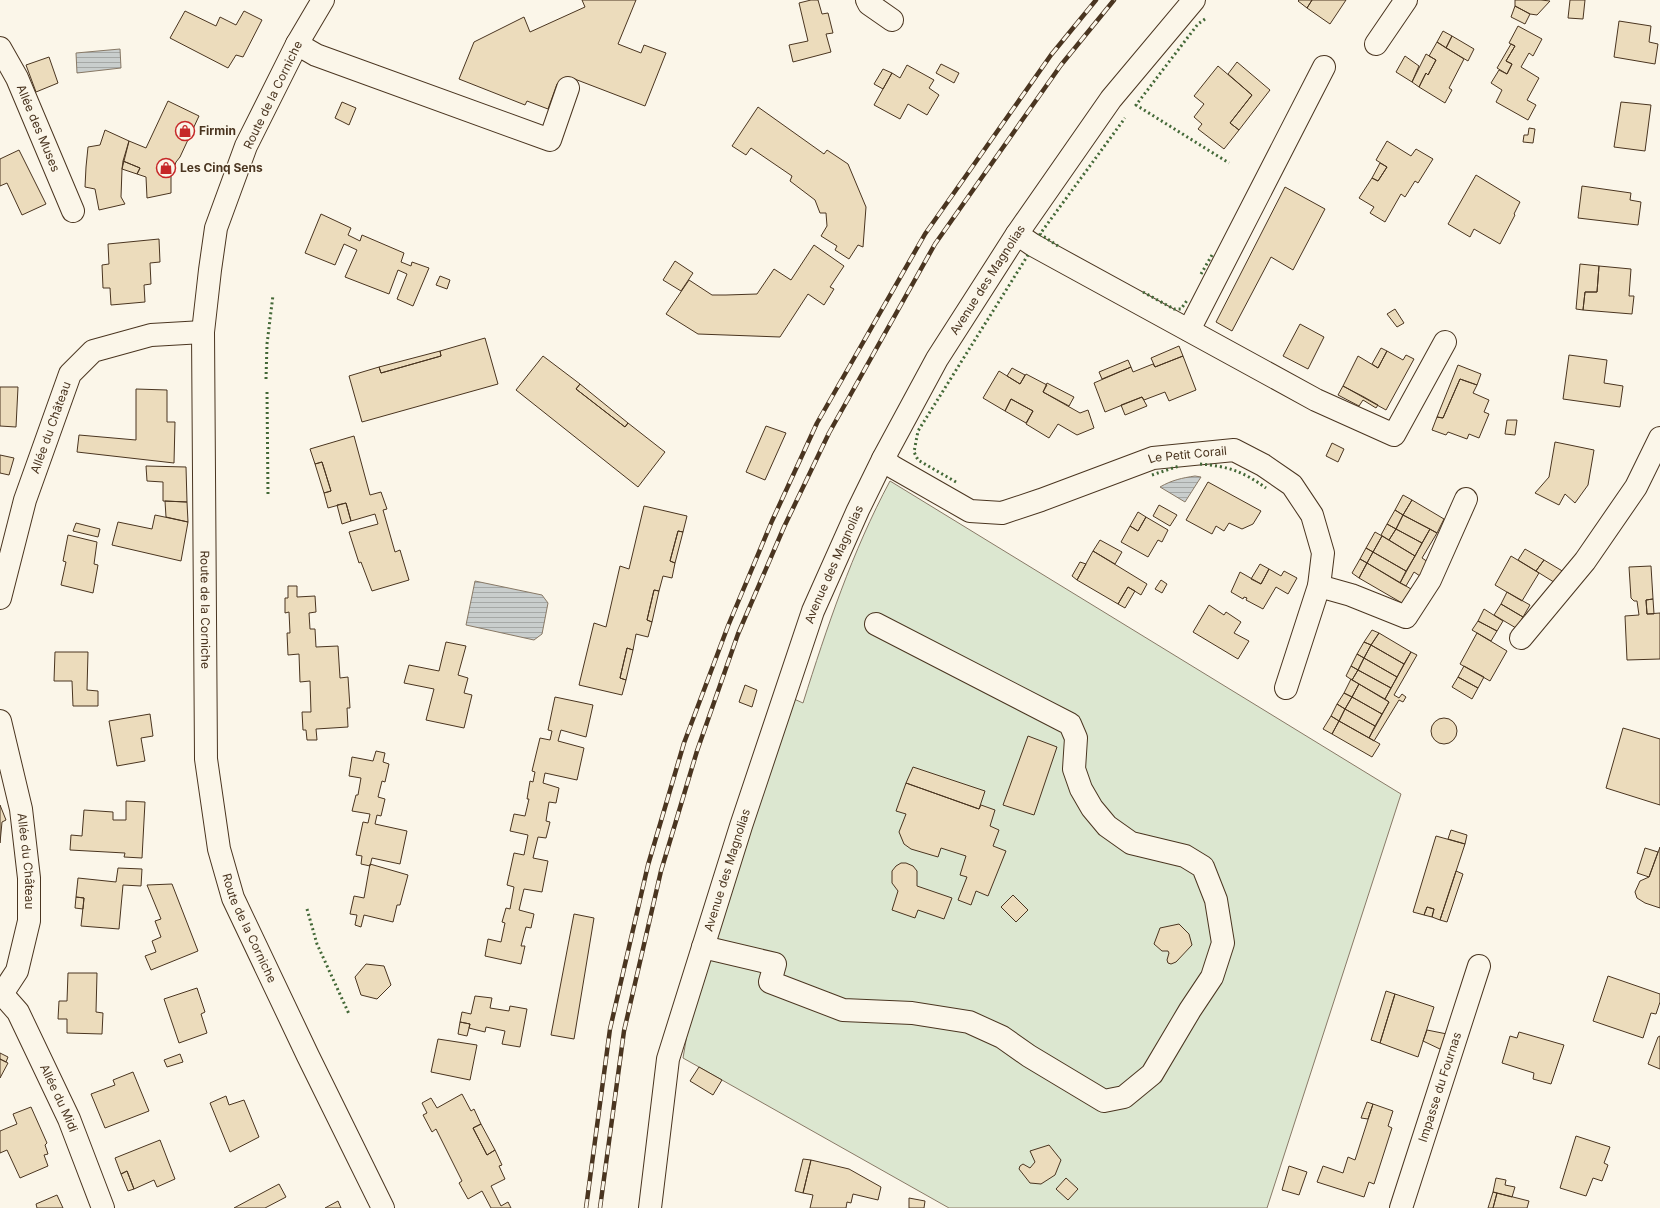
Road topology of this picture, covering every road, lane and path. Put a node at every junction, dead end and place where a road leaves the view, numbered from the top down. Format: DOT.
graph roads {
  1 [pos="323,0"];
  2 [pos="867,0"];
  3 [pos="1194,0"];
  4 [pos="1406,0"];
  5 [pos="892,20"];
  6 [pos="297,44"];
  7 [pos="1376,44"];
  8 [pos="1,50"];
  9 [pos="1324,67"];
  10 [pos="568,88"];
  11 [pos="72,211"];
  12 [pos="1017,234"];
  13 [pos="1189,330"];
  14 [pos="203,332"];
  15 [pos="1445,342"];
  16 [pos="1660,438"];
  17 [pos="883,459"];
  18 [pos="1466,499"];
  19 [pos="1319,586"];
  20 [pos="0,598"];
  21 [pos="876,624"];
  22 [pos="1521,638"];
  23 [pos="1286,688"];
  24 [pos="0,721"];
  25 [pos="703,947"];
  26 [pos="1479,966"];
  27 [pos="2,996"];
  28 [pos="103,1208"];
  29 [pos="383,1208"];
  30 [pos="650,1208"];
  31 [pos="1401,1208"];
  1 -- 6 [label="street, Route de la Corniche"];
  2 -- 5 [label="street"];
  3 -- 12 [label="street, Avenue des Magnolias"];
  4 -- 7 [label="street"];
  6 -- 10 [label="street"];
  6 -- 14 [label="street, Route de la Corniche"];
  8 -- 11 [label="street, Allée des Muses"];
  9 -- 13 [label="street"];
  12 -- 13 [label="street"];
  12 -- 17 [label="street, Avenue des Magnolias"];
  13 -- 15 [label="street"];
  14 -- 20 [label="street, Allée du Château"];
  14 -- 29 [label="street, Route de la Corniche"];
  16 -- 22 [label="street"];
  17 -- 19 [label="street, Le Petit Corail"];
  17 -- 25 [label="street, Avenue des Magnolias"];
  18 -- 19 [label="street"];
  19 -- 23 [label="street, Le Petit Corail"];
  21 -- 25 [label="street"];
  24 -- 27 [label="street, Allée du Château"];
  25 -- 30 [label="street, Avenue des Magnolias"];
  26 -- 31 [label="street, Impasse du Fournas"];
  27 -- 28 [label="street, Allée du Midi"];
}
